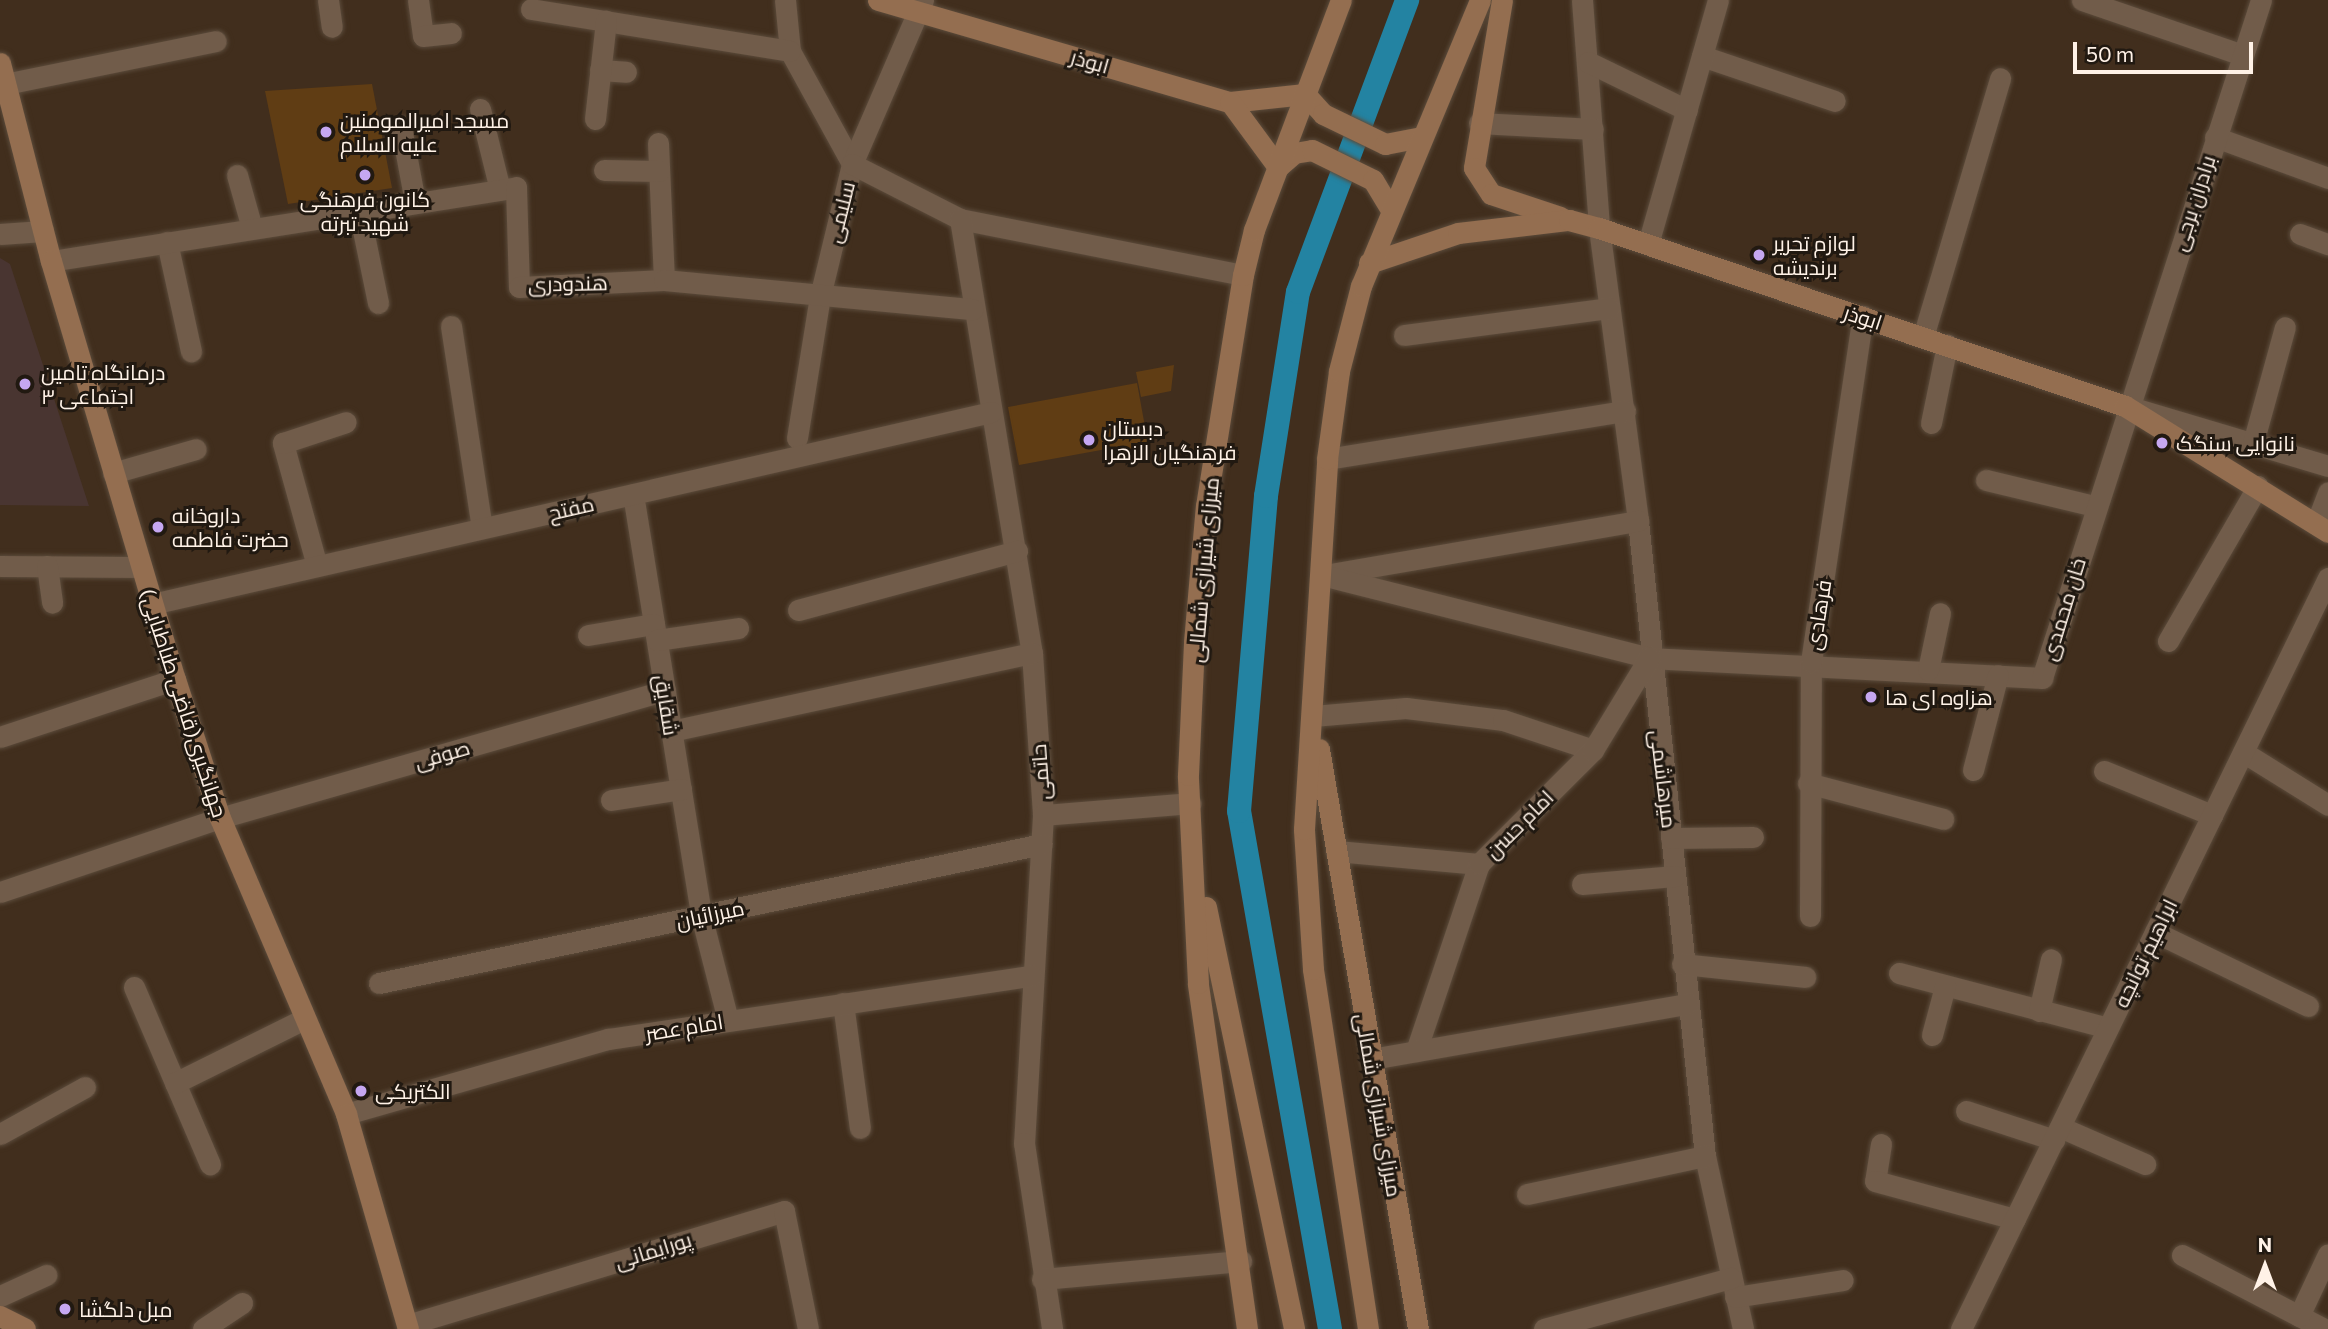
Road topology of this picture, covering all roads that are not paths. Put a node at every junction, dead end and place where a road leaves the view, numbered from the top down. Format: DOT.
graph roads {
  1 [pos="328,0"];
  2 [pos="418,0"];
  3 [pos="785,0"];
  4 [pos="878,0"];
  5 [pos="1341,0"];
  6 [pos="1480,0"];
  7 [pos="1502,0"];
  8 [pos="1582,0"];
  9 [pos="1718,0"];
  10 [pos="2082,0"];
  11 [pos="2261,0"];
  12 [pos="921,6"];
  13 [pos="531,9"];
  14 [pos="606,21"];
  15 [pos="332,27"];
  16 [pos="451,33"];
  17 [pos="216,41"];
  18 [pos="790,51"];
  19 [pos="2243,55"];
  20 [pos="1702,56"];
  21 [pos="1588,62"];
  22 [pos="1,68"];
  23 [pos="600,70"];
  24 [pos="626,72"];
  25 [pos="2000,78"];
  26 [pos="1305,94"];
  27 [pos="1835,101"];
  28 [pos="1230,102"];
  29 [pos="480,110"];
  30 [pos="1687,110"];
  31 [pos="595,119"];
  32 [pos="1479,123"];
  33 [pos="401,127"];
  34 [pos="1594,129"];
  35 [pos="1420,137"];
  36 [pos="2215,137"];
  37 [pos="658,143"];
  38 [pos="852,164"];
  39 [pos="1278,167"];
  40 [pos="604,170"];
  41 [pos="659,171"];
  42 [pos="237,175"];
  43 [pos="2328,178"];
  44 [pos="500,190"];
  45 [pos="415,202"];
  46 [pos="1389,207"];
  47 [pos="359,211"];
  48 [pos="960,219"];
  49 [pos="1569,220"];
  50 [pos="252,228"];
  51 [pos="1599,228"];
  52 [pos="43,231"];
  53 [pos="0,234"];
  54 [pos="2300,234"];
  55 [pos="167,242"];
  56 [pos="1648,244"];
  57 [pos="2328,244"];
  58 [pos="51,261"];
  59 [pos="1369,263"];
  60 [pos="1243,275"];
  61 [pos="664,280"];
  62 [pos="820,296"];
  63 [pos="377,303"];
  64 [pos="1609,308"];
  65 [pos="973,309"];
  66 [pos="1863,316"];
  67 [pos="451,326"];
  68 [pos="2285,327"];
  69 [pos="1404,335"];
  70 [pos="1923,337"];
  71 [pos="1947,345"];
  72 [pos="191,351"];
  73 [pos="2125,406"];
  74 [pos="1625,411"];
  75 [pos="991,412"];
  76 [pos="346,422"];
  77 [pos="1931,423"];
  78 [pos="797,438"];
  79 [pos="2253,443"];
  80 [pos="196,449"];
  81 [pos="1327,459"];
  82 [pos="2328,466"];
  83 [pos="113,473"];
  84 [pos="1986,480"];
  85 [pos="2258,486"];
  86 [pos="2328,492"];
  87 [pos="633,494"];
  88 [pos="2094,506"];
  89 [pos="1638,521"];
  90 [pos="482,528"];
  91 [pos="2322,528"];
  92 [pos="1017,551"];
  93 [pos="0,566"];
  94 [pos="47,566"];
  95 [pos="317,566"];
  96 [pos="140,567"];
  97 [pos="1322,575"];
  98 [pos="2328,578"];
  99 [pos="52,603"];
  100 [pos="152,604"];
  101 [pos="799,610"];
  102 [pos="1940,613"];
  103 [pos="738,628"];
  104 [pos="655,632"];
  105 [pos="588,635"];
  106 [pos="2168,640"];
  107 [pos="1032,653"];
  108 [pos="1649,658"];
  109 [pos="1811,662"];
  110 [pos="1928,670"];
  111 [pos="1998,675"];
  112 [pos="175,679"];
  113 [pos="665,690"];
  114 [pos="1313,716"];
  115 [pos="671,731"];
  116 [pos="1,732"];
  117 [pos="1593,750"];
  118 [pos="2243,752"];
  119 [pos="1973,770"];
  120 [pos="2104,771"];
  121 [pos="1808,783"];
  122 [pos="681,789"];
  123 [pos="611,800"];
  124 [pos="1191,803"];
  125 [pos="2328,805"];
  126 [pos="1043,814"];
  127 [pos="2212,815"];
  128 [pos="220,818"];
  129 [pos="1943,818"];
  130 [pos="1753,837"];
  131 [pos="1671,838"];
  132 [pos="1042,844"];
  133 [pos="1336,851"];
  134 [pos="1196,864"];
  135 [pos="1479,864"];
  136 [pos="1675,876"];
  137 [pos="1582,884"];
  138 [pos="0,892"];
  139 [pos="701,915"];
  140 [pos="1810,916"];
  141 [pos="2155,932"];
  142 [pos="2051,959"];
  143 [pos="1682,964"];
  144 [pos="1899,973"];
  145 [pos="1031,976"];
  146 [pos="1805,977"];
  147 [pos="379,983"];
  148 [pos="1945,986"];
  149 [pos="134,987"];
  150 [pos="843,1003"];
  151 [pos="1687,1004"];
  152 [pos="2308,1006"];
  153 [pos="2039,1011"];
  154 [pos="304,1019"];
  155 [pos="728,1020"];
  156 [pos="2108,1028"];
  157 [pos="1932,1035"];
  158 [pos="1416,1051"];
  159 [pos="1371,1059"];
  160 [pos="175,1083"];
  161 [pos="85,1087"];
  162 [pos="1966,1111"];
  163 [pos="346,1114"];
  164 [pos="860,1128"];
  165 [pos="0,1134"];
  166 [pos="2057,1134"];
  167 [pos="1881,1144"];
  168 [pos="1705,1156"];
  169 [pos="210,1164"];
  170 [pos="2144,1164"];
  171 [pos="1527,1194"];
  172 [pos="2015,1219"];
  173 [pos="2328,1254"];
  174 [pos="2182,1255"];
  175 [pos="1241,1261"];
  176 [pos="46,1275"];
  177 [pos="1042,1279"];
  178 [pos="1843,1280"];
  179 [pos="1733,1287"];
  180 [pos="0,1296"];
  181 [pos="242,1303"];
  182 [pos="0,1316"];
  183 [pos="2299,1316"];
  184 [pos="407,1327"];
  185 [pos="25,1329"];
  186 [pos="203,1329"];
  187 [pos="808,1329"];
  188 [pos="1052,1329"];
  189 [pos="1247,1329"];
  190 [pos="1294,1329"];
  191 [pos="1368,1329"];
  192 [pos="1418,1329"];
  193 [pos="1544,1329"];
  194 [pos="1742,1329"];
  195 [pos="1961,1329"];
  196 [pos="2323,1329"];
  1 -- 15 [label="street"];
  2 -- 16 [label="street"];
  3 -- 18 [label="street, سلیمی"];
  4 -- 12 [label="street, ابوذر"];
  5 -- 26 [label="street, میرزای شیرازی شمالی"];
  6 -- 35 [label="street, میرزای شیرازی شمالی"];
  7 -- 32 [label="street"];
  8 -- 21 [label="street, میرهاشمی"];
  9 -- 20 [label="street"];
  10 -- 19 [label="street"];
  11 -- 19 [label="street, برادران برجی"];
  12 -- 28 [label="street, ابوذر"];
  12 -- 38 [label="street"];
  13 -- 14 [label="street"];
  14 -- 18 [label="street"];
  14 -- 23 [label="street"];
  17 -- 22 [label="street"];
  18 -- 38 [label="street, سلیمی"];
  19 -- 36 [label="street, برادران برجی"];
  20 -- 27 [label="street"];
  20 -- 30 [label="street"];
  21 -- 30 [label="street"];
  21 -- 34 [label="street, میرهاشمی"];
  22 -- 52 [label="street, جهانگیری(قاضی طباطبایی)"];
  23 -- 24 [label="street"];
  23 -- 31 [label="street"];
  25 -- 70 [label="street"];
  26 -- 28 [label="street, ابوذر"];
  26 -- 35 [label="street"];
  26 -- 39 [label="street, میرزای شیرازی شمالی"];
  28 -- 39 [label="street"];
  29 -- 44 [label="street"];
  30 -- 56 [label="street"];
  32 -- 34 [label="street"];
  32 -- 49 [label="street"];
  33 -- 45 [label="street"];
  34 -- 51 [label="street, میرهاشمی"];
  35 -- 46 [label="street, میرزای شیرازی شمالی"];
  36 -- 43 [label="street"];
  36 -- 73 [label="street, برادران برجی"];
  37 -- 41 [label="street"];
  38 -- 48 [label="street"];
  38 -- 62 [label="street, سلیمی"];
  39 -- 46 [label="street"];
  39 -- 60 [label="street, میرزای شیرازی شمالی"];
  40 -- 41 [label="street"];
  41 -- 61 [label="street"];
  42 -- 50 [label="street"];
  44 -- 45 [label="street"];
  44 -- 61 [label="street, هندودری"];
  45 -- 47 [label="street"];
  46 -- 59 [label="street, میرزای شیرازی شمالی"];
  47 -- 50 [label="street"];
  47 -- 63 [label="street"];
  48 -- 60 [label="street"];
  48 -- 65 [label="street, حاتمی"];
  49 -- 51 [label="street, ابوذر"];
  49 -- 59 [label="street, ابوذر"];
  50 -- 55 [label="street"];
  51 -- 56 [label="street, ابوذر"];
  51 -- 64 [label="street, میرهاشمی"];
  52 -- 53 [label="street"];
  52 -- 58 [label="street, جهانگیری(قاضی طباطبایی)"];
  54 -- 57 [label="street"];
  55 -- 58 [label="street"];
  55 -- 72 [label="street"];
  56 -- 66 [label="street, ابوذر"];
  58 -- 83 [label="street, جهانگیری(قاضی طباطبایی)"];
  59 -- 81 [label="street, میرزای شیرازی شمالی"];
  60 -- 124 [label="street, میرزای شیرازی شمالی"];
  61 -- 62 [label="street, هندودری"];
  62 -- 65 [label="street, هندودری"];
  62 -- 78 [label="street, سلیمی"];
  64 -- 69 [label="street"];
  64 -- 74 [label="street, میرهاشمی"];
  65 -- 75 [label="street, حاتمی"];
  66 -- 70 [label="street, ابوذر"];
  66 -- 109 [label="street, فرهادی"];
  67 -- 90 [label="street"];
  68 -- 79 [label="street"];
  70 -- 71 [label="street, ابوذر"];
  71 -- 73 [label="street, ابوذر"];
  71 -- 77 [label="street"];
  73 -- 79 [label="street"];
  73 -- 85 [label="street, ابوذر"];
  73 -- 88 [label="street, خان محمدی"];
  74 -- 81 [label="street"];
  74 -- 89 [label="street, میرهاشمی"];
  75 -- 87 [label="street, مفتح"];
  75 -- 92 [label="street, حاتمی"];
  76 -- 95 [label="street"];
  79 -- 82 [label="street"];
  80 -- 83 [label="street"];
  81 -- 97 [label="street, میرزای شیرازی شمالی"];
  83 -- 96 [label="street, جهانگیری(قاضی طباطبایی)"];
  84 -- 88 [label="street"];
  85 -- 91 [label="street, ابوذر"];
  85 -- 106 [label="street"];
  86 -- 91 [label="street"];
  87 -- 90 [label="street, مفتح"];
  87 -- 104 [label="street, شقایق"];
  88 -- 111 [label="street, خان محمدی"];
  89 -- 97 [label="street"];
  89 -- 108 [label="street, میرهاشمی"];
  90 -- 95 [label="street, مفتح"];
  92 -- 101 [label="street"];
  92 -- 107 [label="street, حاتمی"];
  93 -- 94 [label="street"];
  94 -- 96 [label="street"];
  94 -- 99 [label="street"];
  95 -- 100 [label="street, مفتح"];
  96 -- 100 [label="street, جهانگیری(قاضی طباطبایی)"];
  97 -- 108 [label="street, خان محمدی"];
  97 -- 114 [label="street, میرزای شیرازی شمالی"];
  98 -- 118 [label="street, ابراهیم توانچه"];
  100 -- 112 [label="street, جهانگیری(قاضی طباطبایی)"];
  102 -- 110 [label="street"];
  103 -- 104 [label="street"];
  104 -- 105 [label="street"];
  104 -- 113 [label="street, شقایق"];
  107 -- 115 [label="street"];
  107 -- 126 [label="street, حاتمی"];
  108 -- 109 [label="street, خان محمدی"];
  108 -- 117 [label="street, امام حسن"];
  108 -- 131 [label="street, میرهاشمی"];
  109 -- 110 [label="street, خان محمدی"];
  109 -- 121 [label="street, فرهادی"];
  110 -- 111 [label="street, خان محمدی"];
  111 -- 119 [label="street"];
  112 -- 116 [label="street"];
  112 -- 128 [label="street, جهانگیری(قاضی طباطبایی)"];
  113 -- 115 [label="street, شقایق"];
  113 -- 128 [label="street, صوفی"];
  114 -- 117 [label="street"];
  114 -- 133 [label="street, میرزای شیرازی شمالی"];
  114 -- 191 [label="street, میرزای شیرازی شمالی"];
  115 -- 122 [label="street, شقایق"];
  117 -- 135 [label="street, امام حسن"];
  118 -- 125 [label="street"];
  118 -- 127 [label="street, ابراهیم توانچه"];
  120 -- 127 [label="street"];
  121 -- 129 [label="street"];
  121 -- 140 [label="street, فرهادی"];
  122 -- 123 [label="street"];
  122 -- 139 [label="street, شقایق"];
  124 -- 126 [label="street"];
  124 -- 134 [label="street, میرزای شیرازی شمالی"];
  126 -- 132 [label="street, حاتمی"];
  127 -- 141 [label="street, ابراهیم توانچه"];
  128 -- 138 [label="street, صوفی"];
  128 -- 154 [label="street, جهانگیری(قاضی طباطبایی)"];
  130 -- 131 [label="street"];
  131 -- 136 [label="street, میرهاشمی"];
  132 -- 139 [label="street, میرزائیان"];
  132 -- 145 [label="street, حاتمی"];
  133 -- 135 [label="street"];
  133 -- 159 [label="street, میرزای شیرازی شمالی"];
  134 -- 175 [label="street, میرزای شیرازی شمالی"];
  134 -- 190 [label="street, میرزای شیرازی شمالی"];
  135 -- 158 [label="street, امام حسن"];
  136 -- 137 [label="street"];
  136 -- 143 [label="street, میرهاشمی"];
  139 -- 147 [label="street, میرزائیان"];
  139 -- 155 [label="street, شقایق"];
  141 -- 152 [label="street"];
  141 -- 156 [label="street, ابراهیم توانچه"];
  142 -- 153 [label="street"];
  143 -- 146 [label="street"];
  143 -- 151 [label="street, میرهاشمی"];
  144 -- 148 [label="street"];
  145 -- 150 [label="street, امام عصر"];
  145 -- 177 [label="street, حاتمی"];
  148 -- 153 [label="street"];
  148 -- 157 [label="street"];
  149 -- 160 [label="street"];
  150 -- 155 [label="street, امام عصر"];
  150 -- 164 [label="street"];
  151 -- 158 [label="street"];
  151 -- 168 [label="street, میرهاشمی"];
  153 -- 156 [label="street"];
  154 -- 160 [label="street"];
  154 -- 163 [label="street, جهانگیری(قاضی طباطبایی)"];
  155 -- 163 [label="street, امام عصر"];
  156 -- 166 [label="street, ابراهیم توانچه"];
  158 -- 159 [label="street"];
  159 -- 192 [label="street, میرزای شیرازی شمالی"];
  160 -- 169 [label="street"];
  161 -- 165 [label="street"];
  162 -- 166 [label="street"];
  163 -- 184 [label="street, جهانگیری(قاضی طباطبایی)"];
  166 -- 170 [label="street"];
  166 -- 172 [label="street, ابراهیم توانچه"];
  167 -- 172 [label="street"];
  168 -- 171 [label="street"];
  168 -- 179 [label="street, میرهاشمی"];
  172 -- 195 [label="street, ابراهیم توانچه"];
  173 -- 183 [label="street"];
  174 -- 183 [label="street"];
  175 -- 177 [label="street"];
  175 -- 189 [label="street, میرزای شیرازی شمالی"];
  176 -- 180 [label="street"];
  177 -- 188 [label="street, حاتمی"];
  178 -- 179 [label="street"];
  179 -- 193 [label="street"];
  179 -- 194 [label="street, میرهاشمی"];
  181 -- 186 [label="street"];
  182 -- 185 [label="street"];
  183 -- 196 [label="street"];
  184 -- 187 [label="street, پورایمانی"];
}
